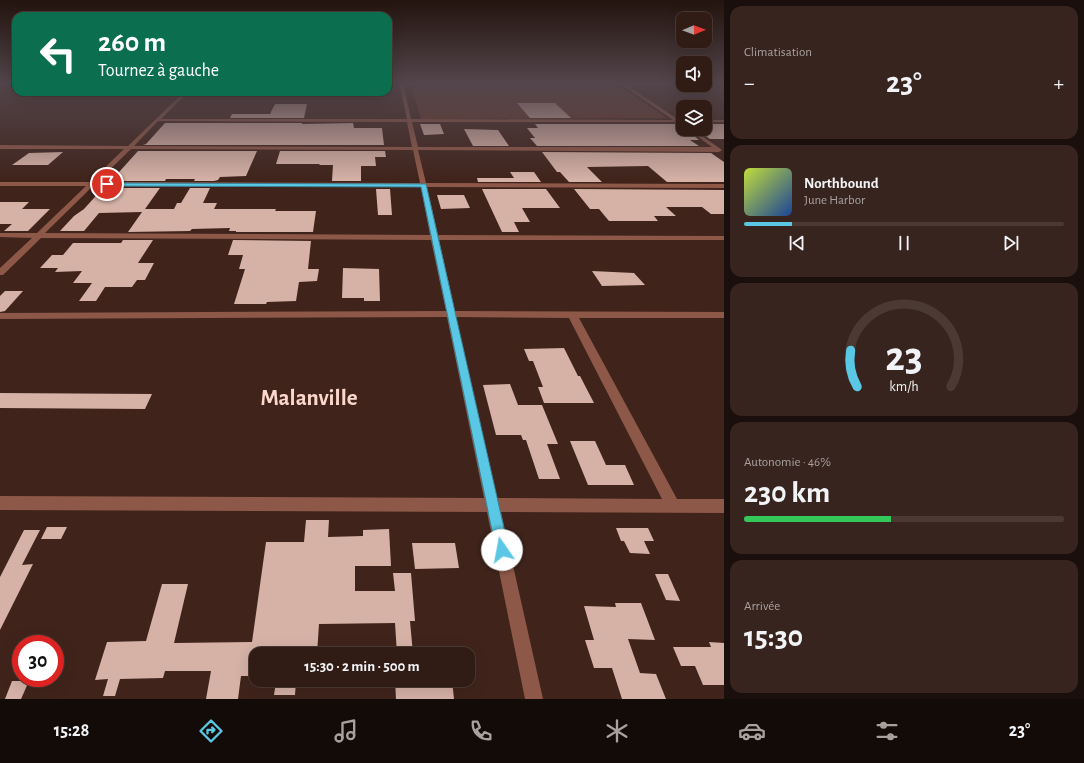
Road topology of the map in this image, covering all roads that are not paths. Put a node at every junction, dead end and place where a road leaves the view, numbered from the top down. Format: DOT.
graph roads {
  1 [pos="163,115"];
  2 [pos="409,115"];
  3 [pos="157,120"];
  4 [pos="410,120"];
  5 [pos="676,120"];
  6 [pos="712,121"];
  7 [pos="724,121"];
  8 [pos="699,136"];
  9 [pos="0,147"];
  10 [pos="128,148"];
  11 [pos="416,148"];
  12 [pos="718,149"];
  13 [pos="724,153"];
  14 [pos="0,184"];
  15 [pos="91,184"];
  16 [pos="424,185"];
  17 [pos="724,186"];
  18 [pos="0,235"];
  19 [pos="39,235"];
  20 [pos="435,237"];
  21 [pos="724,238"];
  22 [pos="0,273"];
  23 [pos="451,314"];
  24 [pos="572,314"];
  25 [pos="724,315"];
  26 [pos="0,316"];
  27 [pos="0,504"];
  28 [pos="493,505"];
  29 [pos="672,506"];
  30 [pos="724,506"];
  31 [pos="534,699"];
  1 -- 3 [label="street"];
  2 -- 4 [label="street"];
  3 -- 4 [label="street"];
  3 -- 10 [label="street"];
  4 -- 5 [label="street"];
  4 -- 11 [label="street"];
  6 -- 7 [label="street"];
  8 -- 12 [label="street"];
  9 -- 10 [label="street"];
  10 -- 11 [label="street"];
  10 -- 15 [label="street"];
  11 -- 12 [label="street"];
  11 -- 16 [label="street"];
  12 -- 13 [label="street"];
  14 -- 15 [label="street"];
  15 -- 16 [label="street"];
  15 -- 19 [label="street"];
  16 -- 17 [label="street"];
  16 -- 20 [label="street"];
  18 -- 19 [label="street"];
  19 -- 20 [label="street"];
  19 -- 22 [label="street"];
  20 -- 21 [label="street"];
  20 -- 23 [label="street"];
  23 -- 24 [label="street"];
  23 -- 26 [label="street"];
  23 -- 28 [label="street"];
  24 -- 25 [label="street"];
  24 -- 29 [label="street"];
  27 -- 28 [label="street"];
  28 -- 29 [label="street"];
  28 -- 31 [label="street"];
  29 -- 30 [label="street"];
}
